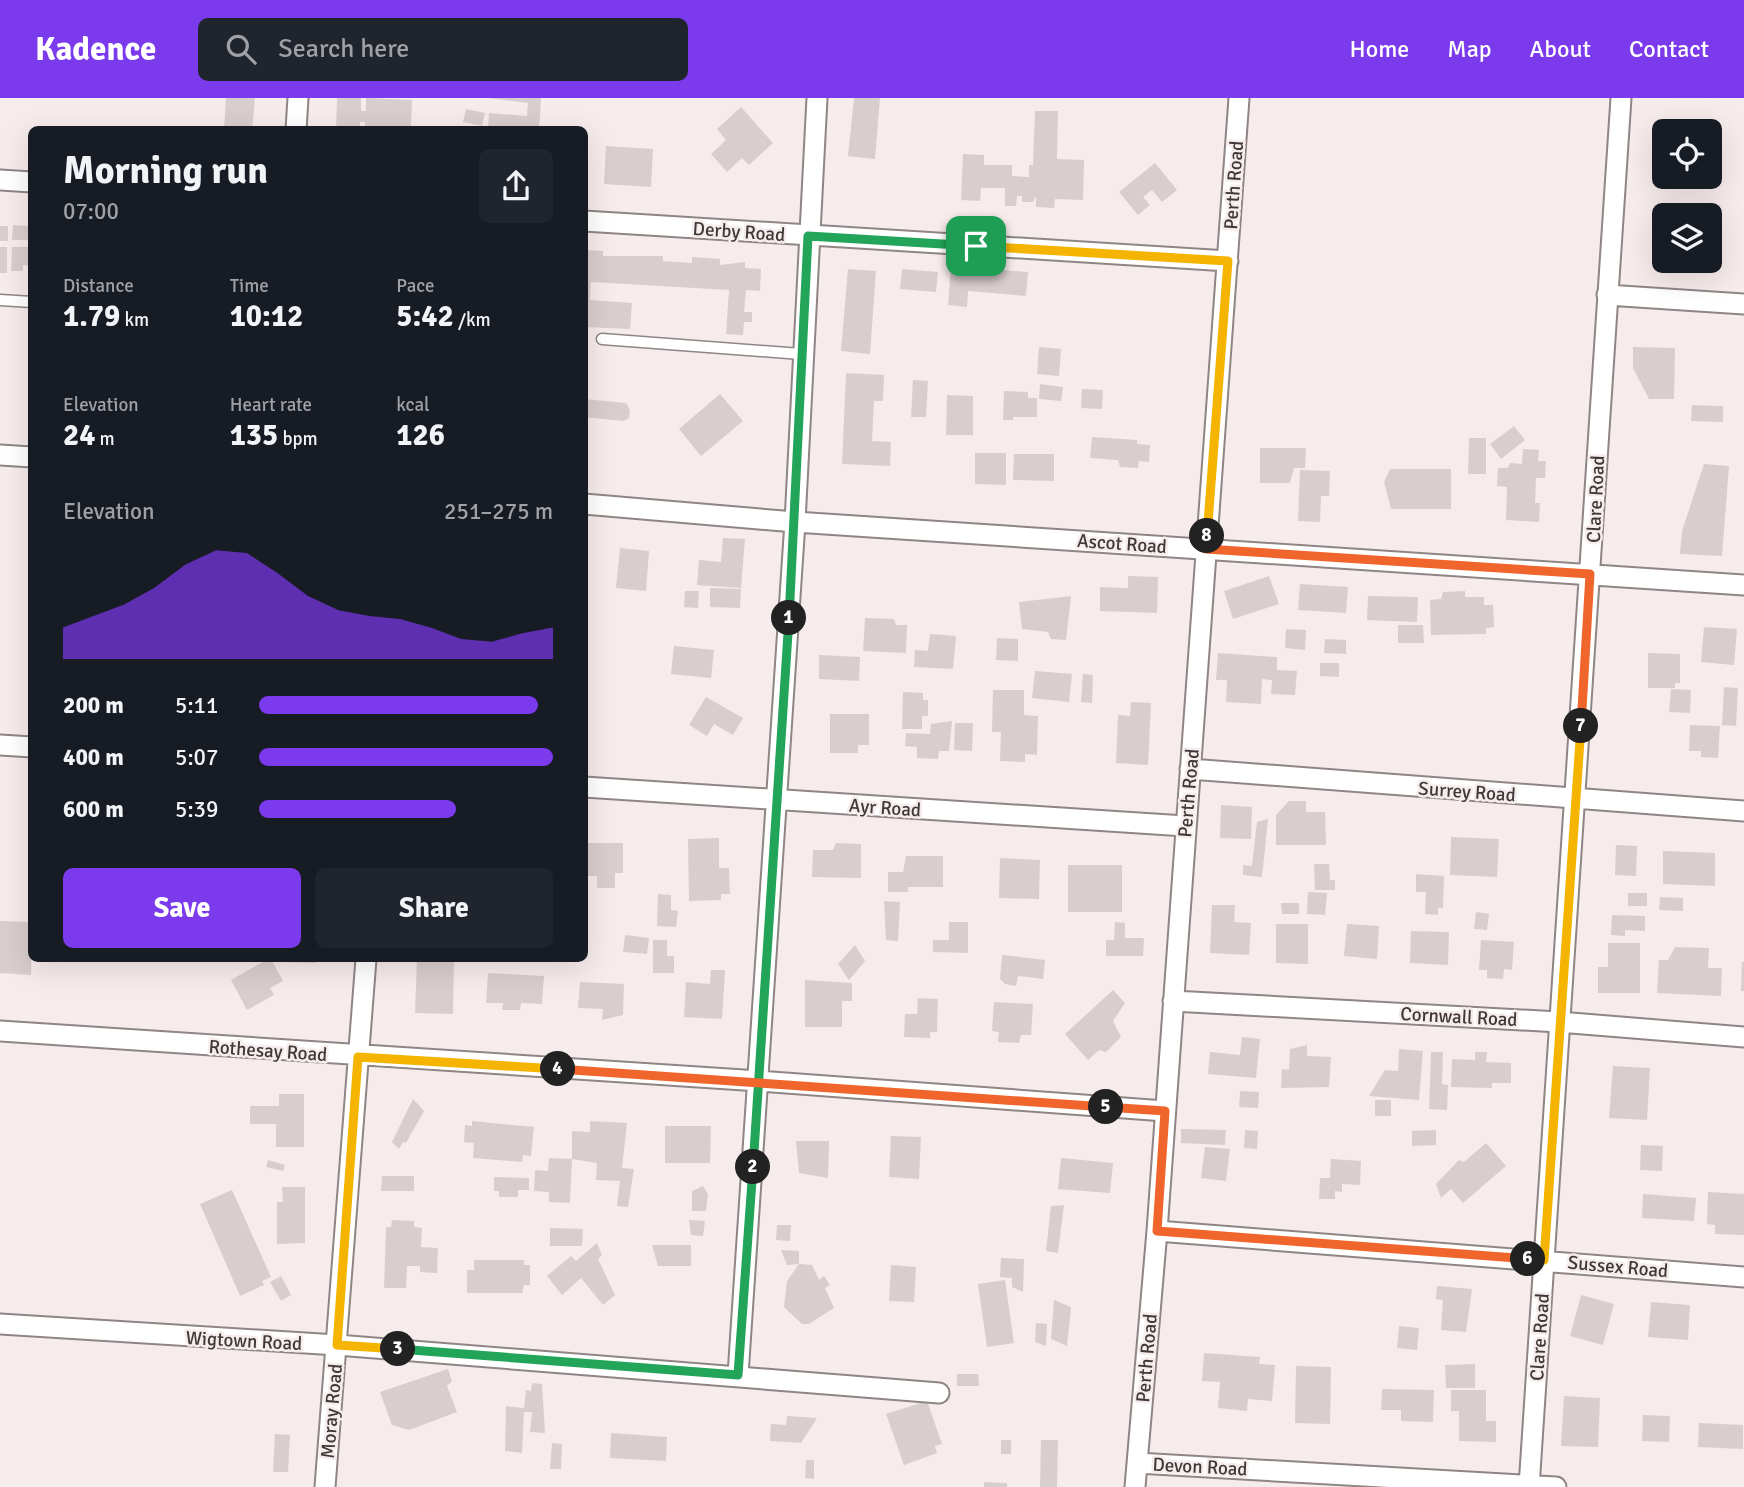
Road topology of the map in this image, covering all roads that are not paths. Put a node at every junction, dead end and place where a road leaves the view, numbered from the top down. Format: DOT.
graph roads {
  1 [pos="298,98"];
  2 [pos="817,98"];
  3 [pos="1239,98"];
  4 [pos="1621,98"];
  5 [pos="296,126"];
  6 [pos="0,180"];
  7 [pos="28,182"];
  8 [pos="588,221"];
  9 [pos="808,236"];
  10 [pos="1228,261"];
  11 [pos="1607,295"];
  12 [pos="0,300"];
  13 [pos="28,302"];
  14 [pos="1744,304"];
  15 [pos="602,339"];
  16 [pos="801,354"];
  17 [pos="0,455"];
  18 [pos="28,457"];
  19 [pos="588,504"];
  20 [pos="795,522"];
  21 [pos="1206,549"];
  22 [pos="1590,574"];
  23 [pos="1744,585"];
  24 [pos="0,745"];
  25 [pos="28,747"];
  26 [pos="1190,769"];
  27 [pos="588,787"];
  28 [pos="1576,799"];
  29 [pos="777,800"];
  30 [pos="1744,811"];
  31 [pos="1185,826"];
  32 [pos="366,962"];
  33 [pos="1173,1001"];
  34 [pos="1559,1022"];
  35 [pos="0,1031"];
  36 [pos="1744,1037"];
  37 [pos="358,1057"];
  38 [pos="758,1081"];
  39 [pos="1165,1111"];
  40 [pos="1157,1231"];
  41 [pos="1544,1260"];
  42 [pos="1744,1277"];
  43 [pos="0,1324"];
  44 [pos="337,1345"];
  45 [pos="738,1375"];
  46 [pos="939,1393"];
  47 [pos="1137,1463"];
  48 [pos="1529,1486"];
  49 [pos="325,1487"];
  50 [pos="1135,1487"];
  51 [pos="1556,1487"];
  1 -- 5 [label="street"];
  2 -- 9 [label="street"];
  3 -- 10 [label="street, Perth Road"];
  4 -- 11 [label="street, Clare Road"];
  6 -- 7 [label="street"];
  8 -- 9 [label="street, Derby Road"];
  9 -- 10 [label="street, Derby Road"];
  9 -- 16 [label="street"];
  10 -- 21 [label="street, Perth Road"];
  11 -- 14 [label="street"];
  11 -- 22 [label="street, Clare Road"];
  12 -- 13 [label="lane"];
  15 -- 16 [label="lane"];
  16 -- 20 [label="street"];
  17 -- 18 [label="street"];
  19 -- 20 [label="street, Ascot Road"];
  20 -- 21 [label="street, Ascot Road"];
  20 -- 29 [label="street"];
  21 -- 22 [label="street, Ascot Road"];
  21 -- 26 [label="street, Perth Road"];
  22 -- 23 [label="street, Ascot Road"];
  22 -- 28 [label="street, Clare Road"];
  24 -- 25 [label="street"];
  26 -- 28 [label="street, Surrey Road"];
  26 -- 31 [label="street, Perth Road"];
  27 -- 29 [label="street, Ayr Road"];
  28 -- 30 [label="street, Surrey Road"];
  28 -- 34 [label="street, Clare Road"];
  29 -- 31 [label="street, Ayr Road"];
  29 -- 38 [label="street"];
  31 -- 33 [label="street, Perth Road"];
  32 -- 37 [label="street, Moray Road"];
  33 -- 34 [label="street, Cornwall Road"];
  33 -- 39 [label="street, Perth Road"];
  34 -- 36 [label="street, Cornwall Road"];
  34 -- 41 [label="street, Clare Road"];
  35 -- 37 [label="street, Rothesay Road"];
  37 -- 38 [label="street, Rothesay Road"];
  37 -- 44 [label="street, Moray Road"];
  38 -- 39 [label="street, Rothesay Road"];
  38 -- 45 [label="street"];
  39 -- 40 [label="street, Perth Road"];
  40 -- 41 [label="street, Sussex Road"];
  40 -- 47 [label="street, Perth Road"];
  41 -- 42 [label="street, Sussex Road"];
  41 -- 48 [label="street, Clare Road"];
  43 -- 44 [label="street, Wigtown Road"];
  44 -- 45 [label="street, Wigtown Road"];
  44 -- 49 [label="street, Moray Road"];
  45 -- 46 [label="street, Wigtown Road"];
  47 -- 48 [label="street, Devon Road"];
  47 -- 50 [label="street, Perth Road"];
  48 -- 51 [label="street, Devon Road"];
}
